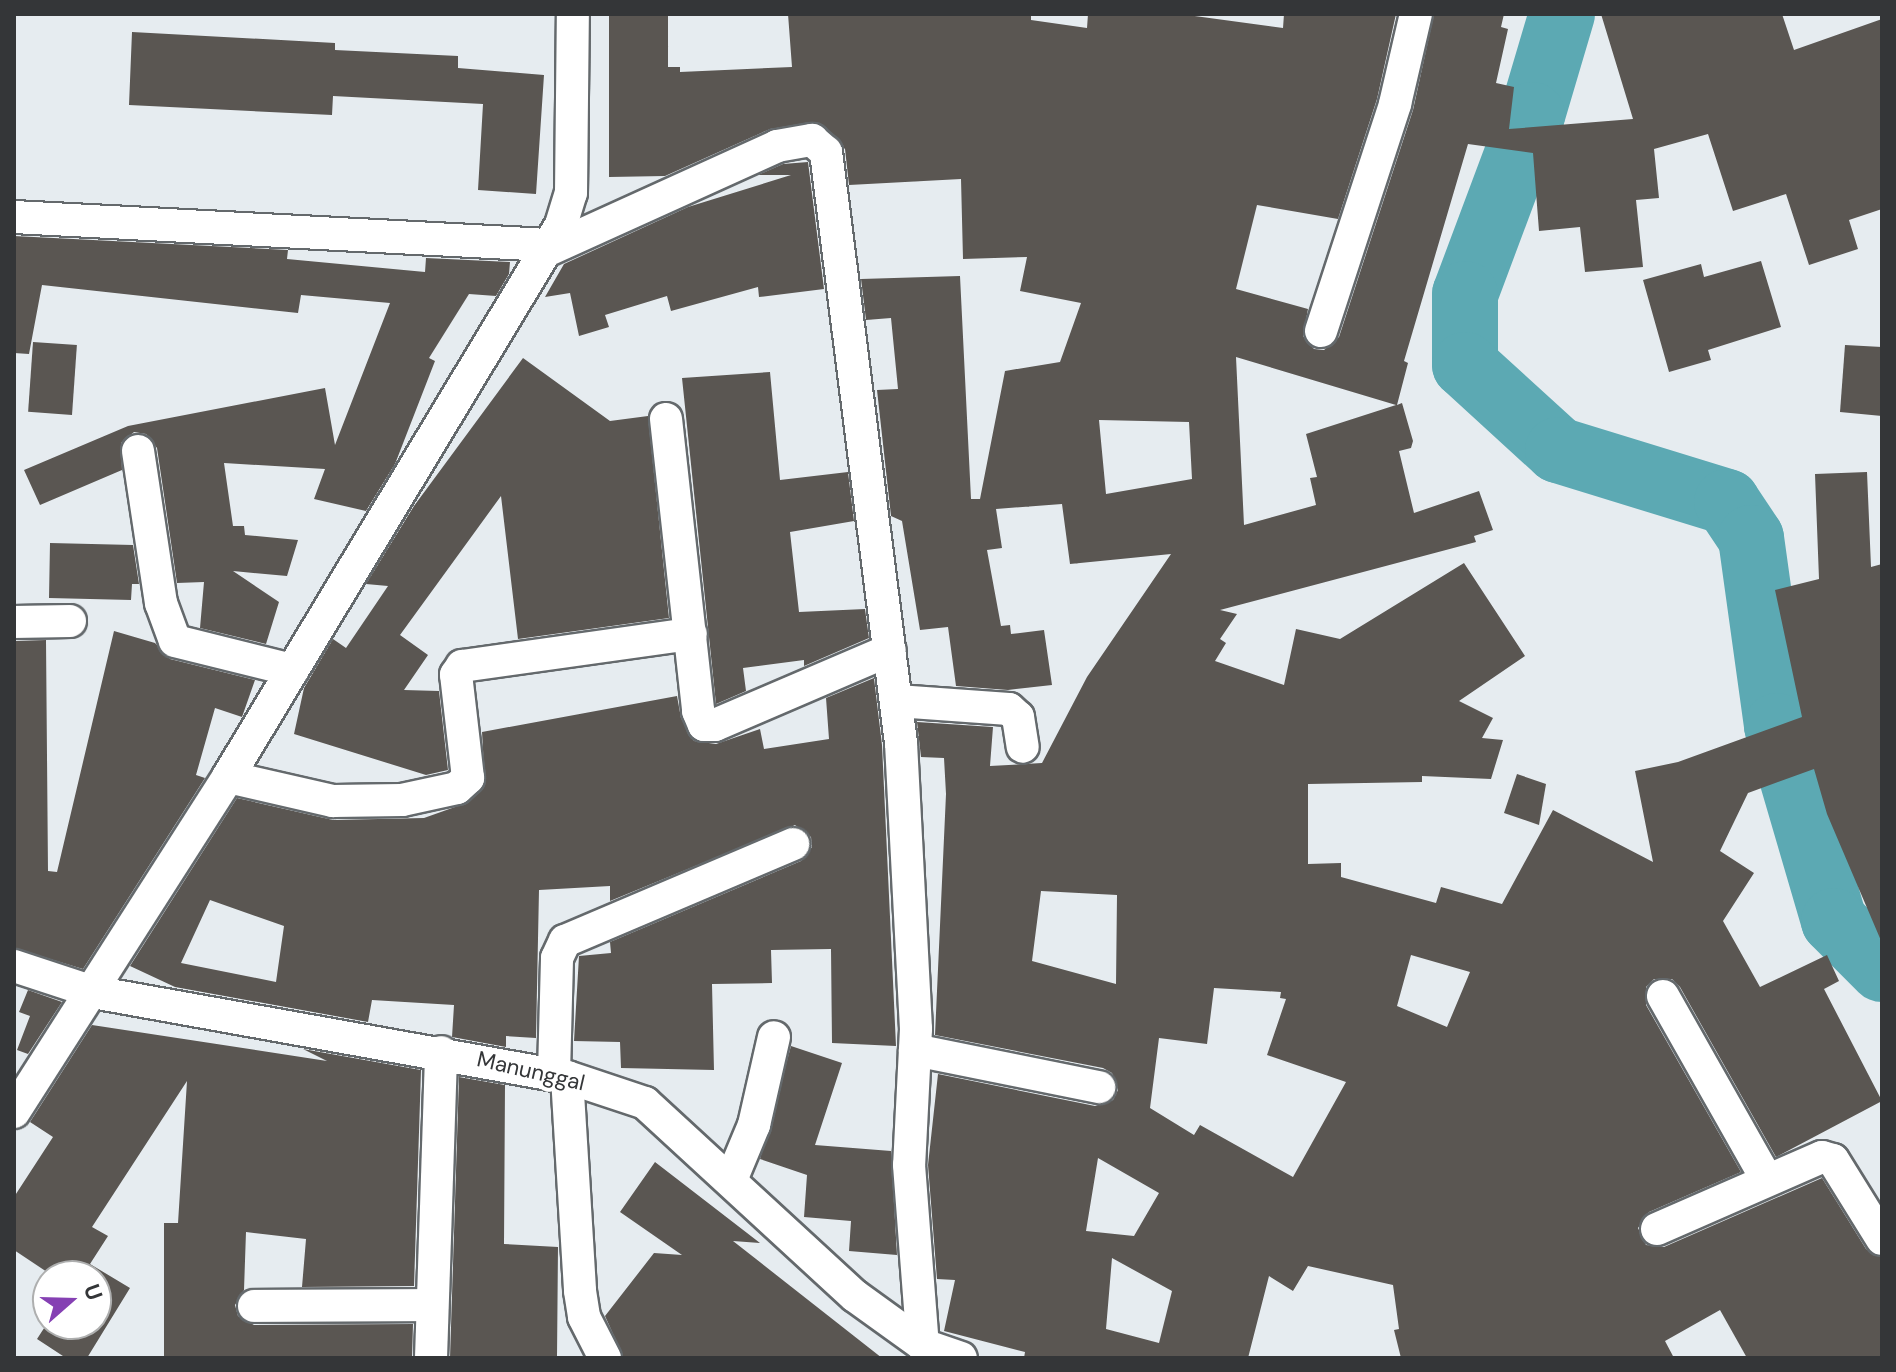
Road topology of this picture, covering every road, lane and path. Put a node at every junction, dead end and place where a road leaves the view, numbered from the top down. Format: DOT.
graph roads {
  1 [pos="573,14"];
  2 [pos="1416,14"];
  3 [pos="14,217"];
  4 [pos="548,248"];
  5 [pos="1321,331"];
  6 [pos="666,419"];
  7 [pos="138,451"];
  8 [pos="70,621"];
  9 [pos="14,622"];
  10 [pos="691,634"];
  11 [pos="890,650"];
  12 [pos="292,670"];
  13 [pos="897,701"];
  14 [pos="1023,747"];
  15 [pos="228,777"];
  16 [pos="793,844"];
  17 [pos="14,966"];
  18 [pos="93,992"];
  19 [pos="1663,996"];
  20 [pos="774,1037"];
  21 [pos="915,1050"];
  22 [pos="441,1052"];
  23 [pos="560,1075"];
  24 [pos="1099,1087"];
  25 [pos="14,1112"];
  26 [pos="731,1180"];
  27 [pos="1767,1180"];
  28 [pos="1657,1229"];
  29 [pos="1882,1239"];
  30 [pos="429,1305"];
  31 [pos="254,1306"];
  32 [pos="923,1345"];
  33 [pos="431,1358"];
  34 [pos="605,1358"];
  35 [pos="961,1358"];
  1 -- 4 [label="street"];
  2 -- 5 [label="street"];
  3 -- 4 [label="street"];
  4 -- 11 [label="street"];
  4 -- 12 [label="street"];
  6 -- 10 [label="street"];
  7 -- 12 [label="street"];
  8 -- 9 [label="street"];
  10 -- 11 [label="street"];
  10 -- 15 [label="street"];
  11 -- 13 [label="street"];
  12 -- 15 [label="street"];
  13 -- 14 [label="street"];
  13 -- 21 [label="street"];
  15 -- 18 [label="street"];
  16 -- 23 [label="street"];
  17 -- 18 [label="street, Manunggal"];
  18 -- 22 [label="street, Manunggal"];
  18 -- 25 [label="street"];
  19 -- 27 [label="street"];
  20 -- 26 [label="street"];
  21 -- 24 [label="street"];
  21 -- 32 [label="street"];
  22 -- 23 [label="street, Manunggal"];
  22 -- 30 [label="street"];
  23 -- 26 [label="street, Manunggal"];
  23 -- 34 [label="street"];
  26 -- 32 [label="street, Manunggal"];
  27 -- 28 [label="street"];
  27 -- 29 [label="street"];
  30 -- 31 [label="street"];
  30 -- 33 [label="street"];
  32 -- 35 [label="street, Manunggal"];
}
